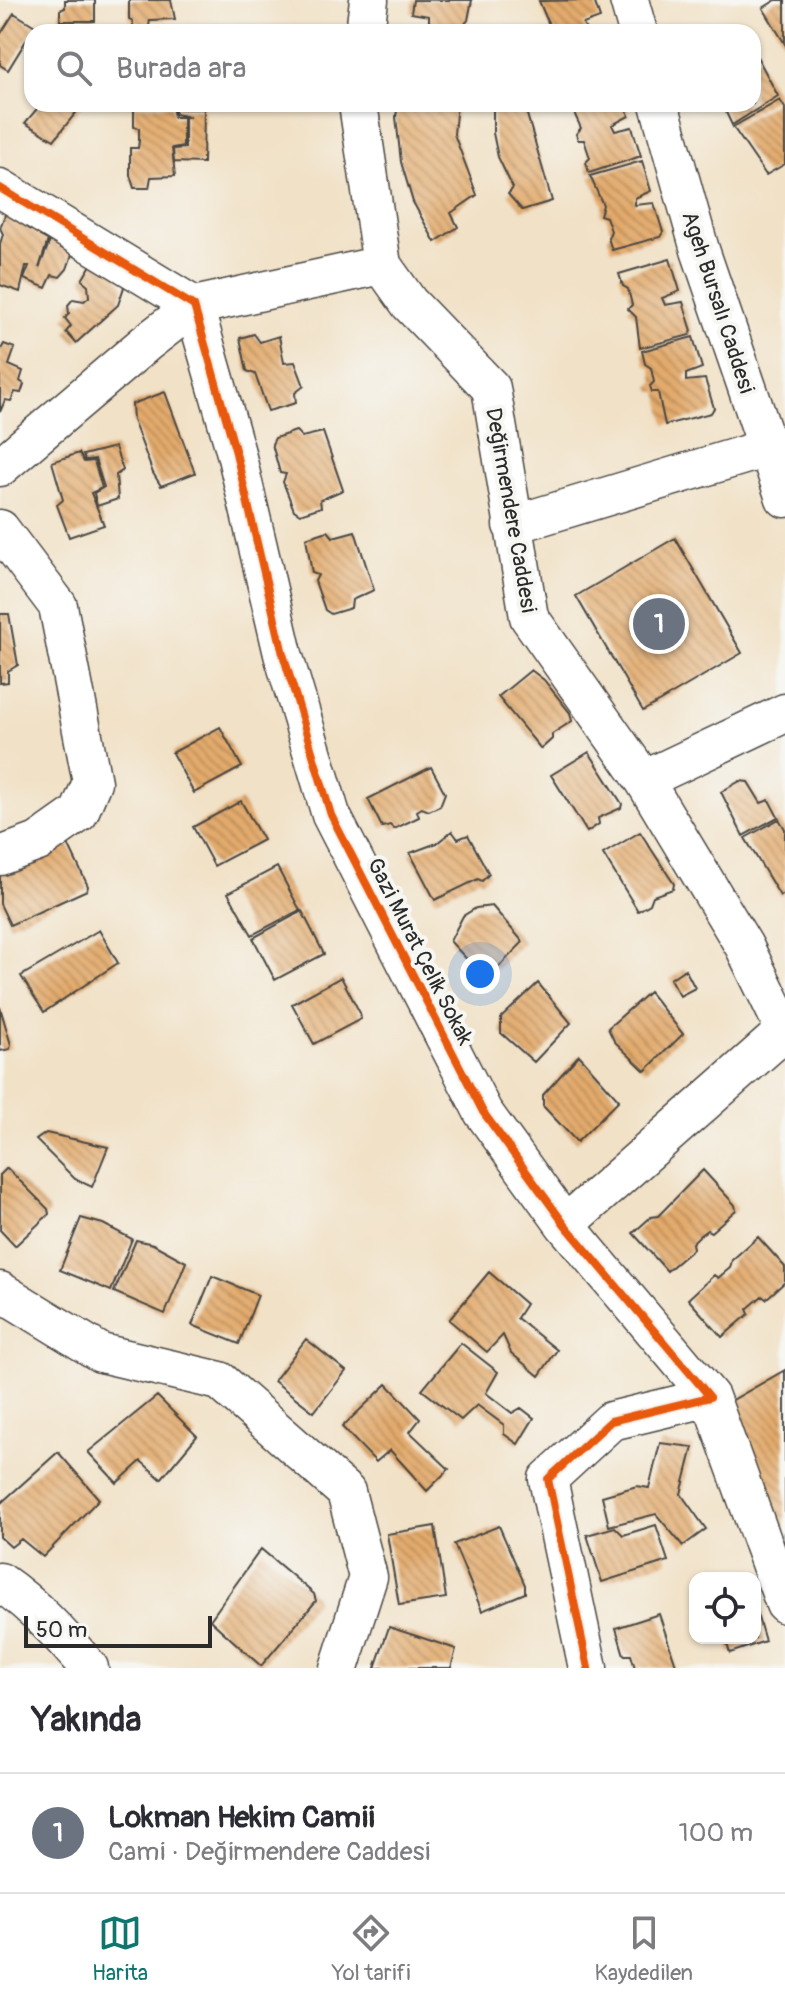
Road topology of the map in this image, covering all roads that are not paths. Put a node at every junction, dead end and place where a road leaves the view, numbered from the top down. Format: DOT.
graph roads {
  1 [pos="369,0"];
  2 [pos="629,0"];
  3 [pos="366,24"];
  4 [pos="636,24"];
  5 [pos="359,112"];
  6 [pos="661,112"];
  7 [pos="0,188"];
  8 [pos="382,265"];
  9 [pos="194,306"];
  10 [pos="776,450"];
  11 [pos="0,467"];
  12 [pos="785,498"];
  13 [pos="512,525"];
  14 [pos="0,529"];
  15 [pos="785,713"];
  16 [pos="644,780"];
  17 [pos="0,856"];
  18 [pos="785,1030"];
  19 [pos="565,1225"];
  20 [pos="0,1291"];
  21 [pos="710,1397"];
  22 [pos="0,1582"];
  23 [pos="785,1604"];
  24 [pos="89,1668"];
  25 [pos="339,1668"];
  26 [pos="588,1668"];
  1 -- 3 [label="street"];
  2 -- 4 [label="street"];
  5 -- 8 [label="street, Değirmendere Caddesi"];
  6 -- 10 [label="street, Ageh Bursalı Caddesi"];
  7 -- 9 [label="street"];
  8 -- 9 [label="street"];
  8 -- 13 [label="street, Değirmendere Caddesi"];
  9 -- 11 [label="street"];
  9 -- 19 [label="street, Gazi Murat Çelik Sokak"];
  10 -- 12 [label="street, Ageh Bursalı Caddesi"];
  10 -- 13 [label="street"];
  13 -- 16 [label="street, Değirmendere Caddesi"];
  14 -- 17 [label="street"];
  15 -- 16 [label="street"];
  16 -- 18 [label="street, Değirmendere Caddesi"];
  18 -- 19 [label="street"];
  19 -- 21 [label="street, Gazi Murat Çelik Sokak"];
  20 -- 25 [label="street"];
  21 -- 23 [label="street"];
  21 -- 26 [label="street"];
  22 -- 24 [label="street"];
}
